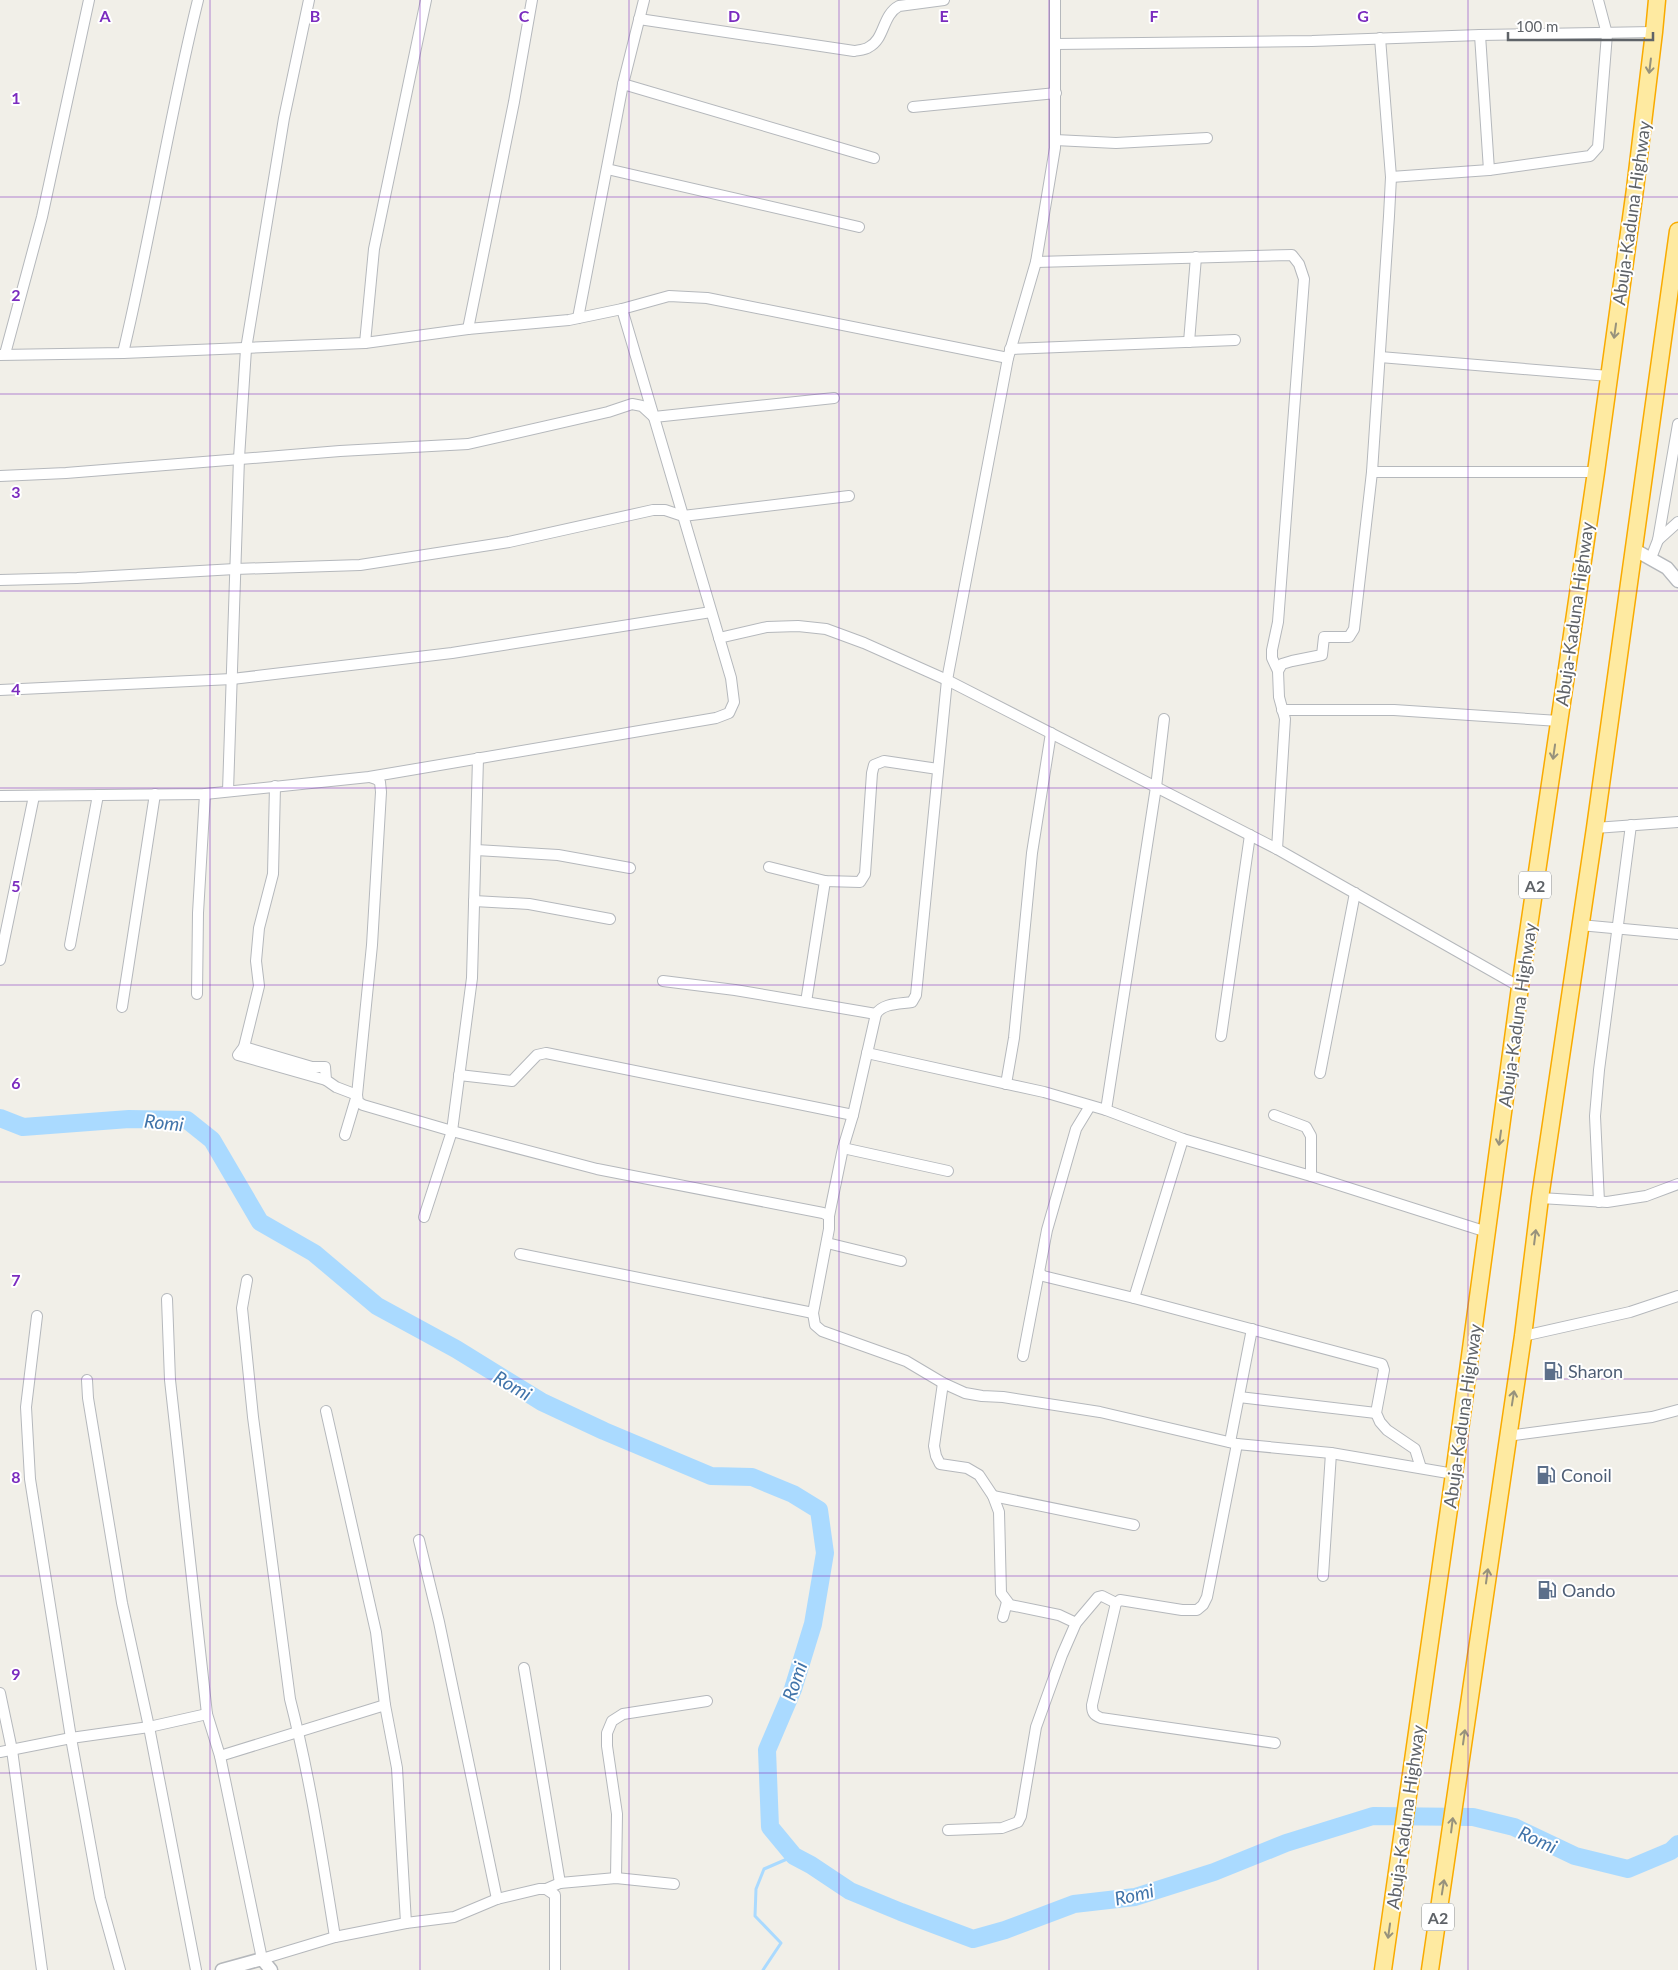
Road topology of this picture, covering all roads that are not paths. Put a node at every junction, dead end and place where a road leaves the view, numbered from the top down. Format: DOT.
graph roads {
  1 [pos="89,0"];
  2 [pos="198,0"];
  3 [pos="309,0"];
  4 [pos="426,0"];
  5 [pos="532,0"];
  6 [pos="644,0"];
  7 [pos="944,0"];
  8 [pos="1055,0"];
  9 [pos="1598,0"];
  10 [pos="1657,0"];
  11 [pos="639,19"];
  12 [pos="1654,32"];
  13 [pos="1607,34"];
  14 [pos="1480,35"];
  15 [pos="1380,38"];
  16 [pos="1056,44"];
  17 [pos="623,84"];
  18 [pos="1056,93"];
  19 [pos="913,107"];
  20 [pos="1207,138"];
  21 [pos="1055,140"];
  22 [pos="874,158"];
  23 [pos="607,169"];
  24 [pos="1489,170"];
  25 [pos="1391,177"];
  26 [pos="859,227"];
  27 [pos="1678,231"];
  28 [pos="1196,257"];
  29 [pos="1036,262"];
  30 [pos="622,309"];
  31 [pos="578,318"];
  32 [pos="468,330"];
  33 [pos="1235,340"];
  34 [pos="1189,342"];
  35 [pos="365,343"];
  36 [pos="246,349"];
  37 [pos="123,353"];
  38 [pos="2,354"];
  39 [pos="1009,354"];
  40 [pos="1380,357"];
  41 [pos="1609,376"];
  42 [pos="834,398"];
  43 [pos="654,417"];
  44 [pos="1678,424"];
  45 [pos="239,458"];
  46 [pos="1372,472"];
  47 [pos="1596,472"];
  48 [pos="0,476"];
  49 [pos="849,496"];
  50 [pos="683,516"];
  51 [pos="1678,522"];
  52 [pos="1658,540"];
  53 [pos="1635,550"];
  54 [pos="1651,558"];
  55 [pos="236,569"];
  56 [pos="0,580"];
  57 [pos="1678,581"];
  58 [pos="711,612"];
  59 [pos="719,638"];
  60 [pos="1278,671"];
  61 [pos="232,679"];
  62 [pos="948,680"];
  63 [pos="0,690"];
  64 [pos="1282,710"];
  65 [pos="1164,719"];
  66 [pos="1559,721"];
  67 [pos="1051,733"];
  68 [pos="478,758"];
  69 [pos="938,769"];
  70 [pos="369,777"];
  71 [pos="275,786"];
  72 [pos="1156,787"];
  73 [pos="228,791"];
  74 [pos="154,794"];
  75 [pos="205,794"];
  76 [pos="98,795"];
  77 [pos="0,796"];
  78 [pos="34,796"];
  79 [pos="1678,822"];
  80 [pos="1631,825"];
  81 [pos="1596,828"];
  82 [pos="1250,835"];
  83 [pos="1277,849"];
  84 [pos="476,850"];
  85 [pos="769,867"];
  86 [pos="630,868"];
  87 [pos="825,880"];
  88 [pos="1355,893"];
  89 [pos="474,901"];
  90 [pos="610,919"];
  91 [pos="1580,925"];
  92 [pos="1618,928"];
  93 [pos="1678,934"];
  94 [pos="70,945"];
  95 [pos="0,960"];
  96 [pos="663,981"];
  97 [pos="1520,987"];
  98 [pos="197,994"];
  99 [pos="806,1002"];
  100 [pos="122,1006"];
  101 [pos="876,1014"];
  102 [pos="1222,1036"];
  103 [pos="867,1054"];
  104 [pos="1320,1073"];
  105 [pos="459,1076"];
  106 [pos="1006,1084"];
  107 [pos="358,1095"];
  108 [pos="1090,1106"];
  109 [pos="1106,1110"];
  110 [pos="852,1114"];
  111 [pos="1274,1115"];
  112 [pos="452,1131"];
  113 [pos="345,1135"];
  114 [pos="1183,1139"];
  115 [pos="843,1148"];
  116 [pos="948,1171"];
  117 [pos="1312,1176"];
  118 [pos="1678,1184"];
  119 [pos="1540,1198"];
  120 [pos="1598,1202"];
  121 [pos="828,1212"];
  122 [pos="424,1217"];
  123 [pos="1487,1232"];
  124 [pos="827,1243"];
  125 [pos="520,1254"];
  126 [pos="902,1260"];
  127 [pos="1039,1272"];
  128 [pos="247,1280"];
  129 [pos="1678,1296"];
  130 [pos="1134,1298"];
  131 [pos="167,1299"];
  132 [pos="812,1313"];
  133 [pos="37,1316"];
  134 [pos="1252,1329"];
  135 [pos="1523,1336"];
  136 [pos="1024,1356"];
  137 [pos="87,1380"];
  138 [pos="943,1383"];
  139 [pos="1239,1397"];
  140 [pos="1678,1410"];
  141 [pos="326,1411"];
  142 [pos="1376,1413"];
  143 [pos="1508,1436"];
  144 [pos="1234,1443"];
  145 [pos="1331,1454"];
  146 [pos="1421,1468"];
  147 [pos="1454,1474"];
  148 [pos="993,1496"];
  149 [pos="1134,1525"];
  150 [pos="420,1540"];
  151 [pos="1323,1576"];
  152 [pos="1007,1602"];
  153 [pos="1116,1603"];
  154 [pos="1003,1618"];
  155 [pos="1076,1623"];
  156 [pos="524,1668"];
  157 [pos="0,1693"];
  158 [pos="707,1701"];
  159 [pos="385,1705"];
  160 [pos="207,1714"];
  161 [pos="150,1727"];
  162 [pos="299,1732"];
  163 [pos="71,1738"];
  164 [pos="1275,1743"];
  165 [pos="12,1750"];
  166 [pos="0,1752"];
  167 [pos="220,1756"];
  168 [pos="948,1830"];
  169 [pos="616,1878"];
  170 [pos="560,1883"];
  171 [pos="674,1884"];
  172 [pos="546,1889"];
  173 [pos="497,1899"];
  174 [pos="406,1923"];
  175 [pos="335,1937"];
  176 [pos="262,1959"];
  177 [pos="42,1970"];
  178 [pos="120,1970"];
  179 [pos="196,1970"];
  180 [pos="222,1970"];
  181 [pos="271,1970"];
  182 [pos="555,1970"];
  183 [pos="1383,1970"];
  184 [pos="1430,1970"];
  1 -- 38 [label="street"];
  2 -- 37 [label="street"];
  3 -- 36 [label="street"];
  4 -- 35 [label="street"];
  5 -- 32 [label="street"];
  6 -- 11 [label="street"];
  7 -- 11 [label="street"];
  8 -- 16 [label="street"];
  9 -- 13 [label="street"];
  10 -- 12 [label="highway, Abuja-Kaduna Highway / A2"];
  11 -- 17 [label="street"];
  12 -- 13 [label="street"];
  12 -- 41 [label="highway, Abuja-Kaduna Highway / A2, one-way"];
  13 -- 14 [label="street"];
  13 -- 24 [label="street"];
  14 -- 15 [label="street"];
  14 -- 24 [label="street"];
  15 -- 16 [label="street"];
  15 -- 25 [label="street"];
  16 -- 18 [label="street"];
  17 -- 22 [label="street"];
  17 -- 23 [label="street"];
  18 -- 19 [label="street"];
  18 -- 21 [label="street"];
  20 -- 21 [label="street"];
  21 -- 29 [label="street"];
  23 -- 26 [label="street"];
  23 -- 31 [label="street"];
  24 -- 25 [label="street"];
  25 -- 40 [label="street"];
  27 -- 53 [label="highway, A2"];
  28 -- 29 [label="street"];
  28 -- 34 [label="street"];
  28 -- 60 [label="street"];
  29 -- 39 [label="street"];
  30 -- 31 [label="street"];
  30 -- 39 [label="street"];
  30 -- 43 [label="street"];
  31 -- 32 [label="street"];
  32 -- 35 [label="street"];
  33 -- 34 [label="street"];
  34 -- 39 [label="street"];
  35 -- 36 [label="street"];
  36 -- 37 [label="street"];
  36 -- 45 [label="street"];
  37 -- 38 [label="street"];
  39 -- 62 [label="street"];
  40 -- 41 [label="street"];
  40 -- 46 [label="street"];
  41 -- 47 [label="highway, Abuja-Kaduna Highway / A2"];
  42 -- 43 [label="street"];
  43 -- 45 [label="street"];
  43 -- 50 [label="street"];
  44 -- 52 [label="street"];
  45 -- 48 [label="street"];
  45 -- 55 [label="street"];
  46 -- 47 [label="street"];
  46 -- 60 [label="street"];
  47 -- 66 [label="highway, Abuja-Kaduna Highway / A2"];
  49 -- 50 [label="street"];
  50 -- 55 [label="street"];
  50 -- 58 [label="street"];
  51 -- 52 [label="street"];
  52 -- 54 [label="street"];
  53 -- 54 [label="street"];
  53 -- 81 [label="highway, A2"];
  54 -- 57 [label="street"];
  55 -- 56 [label="street"];
  55 -- 61 [label="street"];
  58 -- 59 [label="street"];
  58 -- 61 [label="street"];
  59 -- 62 [label="street"];
  59 -- 68 [label="street"];
  60 -- 64 [label="street"];
  61 -- 63 [label="street"];
  61 -- 73 [label="street"];
  62 -- 67 [label="street"];
  62 -- 69 [label="street"];
  64 -- 66 [label="street"];
  64 -- 83 [label="street"];
  65 -- 72 [label="street"];
  66 -- 97 [label="highway, Abuja-Kaduna Highway / A2, one-way"];
  67 -- 72 [label="street"];
  67 -- 106 [label="street"];
  68 -- 70 [label="street"];
  68 -- 84 [label="street"];
  69 -- 87 [label="street"];
  69 -- 101 [label="street"];
  70 -- 71 [label="street"];
  70 -- 107 [label="street"];
  71 -- 73 [label="street"];
  71 -- 107 [label="street"];
  72 -- 82 [label="street"];
  72 -- 109 [label="street"];
  73 -- 75 [label="street"];
  74 -- 75 [label="street"];
  74 -- 76 [label="street"];
  74 -- 100 [label="street"];
  75 -- 98 [label="street"];
  76 -- 78 [label="street"];
  76 -- 94 [label="street"];
  77 -- 78 [label="street"];
  78 -- 95 [label="street"];
  79 -- 80 [label="street"];
  80 -- 81 [label="street"];
  80 -- 92 [label="street"];
  81 -- 91 [label="highway, A2"];
  82 -- 83 [label="street"];
  82 -- 102 [label="street"];
  83 -- 88 [label="street"];
  84 -- 86 [label="street"];
  84 -- 89 [label="street"];
  85 -- 87 [label="street"];
  87 -- 99 [label="street"];
  88 -- 97 [label="street"];
  88 -- 104 [label="street"];
  89 -- 90 [label="street"];
  89 -- 105 [label="street"];
  91 -- 92 [label="street"];
  91 -- 119 [label="highway, A2"];
  92 -- 93 [label="street"];
  92 -- 120 [label="street"];
  96 -- 99 [label="street"];
  97 -- 123 [label="highway, Abuja-Kaduna Highway / A2, one-way"];
  99 -- 101 [label="street"];
  101 -- 103 [label="street"];
  103 -- 106 [label="street"];
  103 -- 110 [label="street"];
  105 -- 110 [label="street"];
  105 -- 112 [label="street"];
  106 -- 108 [label="street"];
  107 -- 112 [label="street"];
  107 -- 113 [label="street"];
  108 -- 109 [label="street"];
  108 -- 127 [label="street"];
  109 -- 114 [label="street"];
  110 -- 115 [label="street"];
  111 -- 117 [label="street"];
  112 -- 121 [label="street"];
  112 -- 122 [label="street"];
  114 -- 117 [label="street"];
  114 -- 130 [label="street"];
  115 -- 116 [label="street"];
  115 -- 121 [label="street"];
  117 -- 123 [label="street"];
  118 -- 120 [label="street"];
  119 -- 120 [label="street"];
  135 -- 119 [label="highway, A2, one-way"];
  121 -- 124 [label="street"];
  123 -- 147 [label="highway, Abuja-Kaduna Highway / A2"];
  124 -- 126 [label="street"];
  124 -- 132 [label="street"];
  125 -- 132 [label="street"];
  127 -- 130 [label="street"];
  127 -- 136 [label="street"];
  128 -- 162 [label="street"];
  129 -- 135 [label="street"];
  130 -- 134 [label="street"];
  131 -- 160 [label="street"];
  132 -- 138 [label="street"];
  133 -- 163 [label="street"];
  134 -- 139 [label="street"];
  134 -- 142 [label="street"];
  143 -- 135 [label="highway, A2, one-way"];
  137 -- 161 [label="street"];
  138 -- 144 [label="street"];
  138 -- 148 [label="street"];
  139 -- 142 [label="street"];
  139 -- 144 [label="street"];
  140 -- 143 [label="street"];
  141 -- 159 [label="street"];
  142 -- 146 [label="street"];
  184 -- 143 [label="highway, A2, one-way"];
  144 -- 145 [label="street"];
  144 -- 153 [label="street"];
  145 -- 146 [label="street"];
  145 -- 151 [label="street"];
  146 -- 147 [label="street"];
  147 -- 183 [label="highway, Abuja-Kaduna Highway / A2, one-way"];
  148 -- 149 [label="street"];
  148 -- 152 [label="street"];
  150 -- 173 [label="street"];
  152 -- 154 [label="street"];
  152 -- 155 [label="street"];
  153 -- 155 [label="street"];
  153 -- 164 [label="street"];
  155 -- 168 [label="street"];
  156 -- 170 [label="street"];
  157 -- 165 [label="street"];
  158 -- 169 [label="street"];
  159 -- 162 [label="street"];
  159 -- 174 [label="street"];
  160 -- 161 [label="street"];
  160 -- 167 [label="street"];
  161 -- 163 [label="street"];
  161 -- 179 [label="street"];
  162 -- 167 [label="street"];
  162 -- 175 [label="street"];
  163 -- 165 [label="street"];
  163 -- 178 [label="street"];
  165 -- 166 [label="street"];
  165 -- 177 [label="street"];
  167 -- 176 [label="street"];
  169 -- 170 [label="street"];
  169 -- 171 [label="street"];
  170 -- 172 [label="street"];
  172 -- 173 [label="street"];
  172 -- 182 [label="street"];
  173 -- 174 [label="street"];
  174 -- 175 [label="street"];
  175 -- 176 [label="street"];
  176 -- 180 [label="street"];
  176 -- 181 [label="street"];
}
